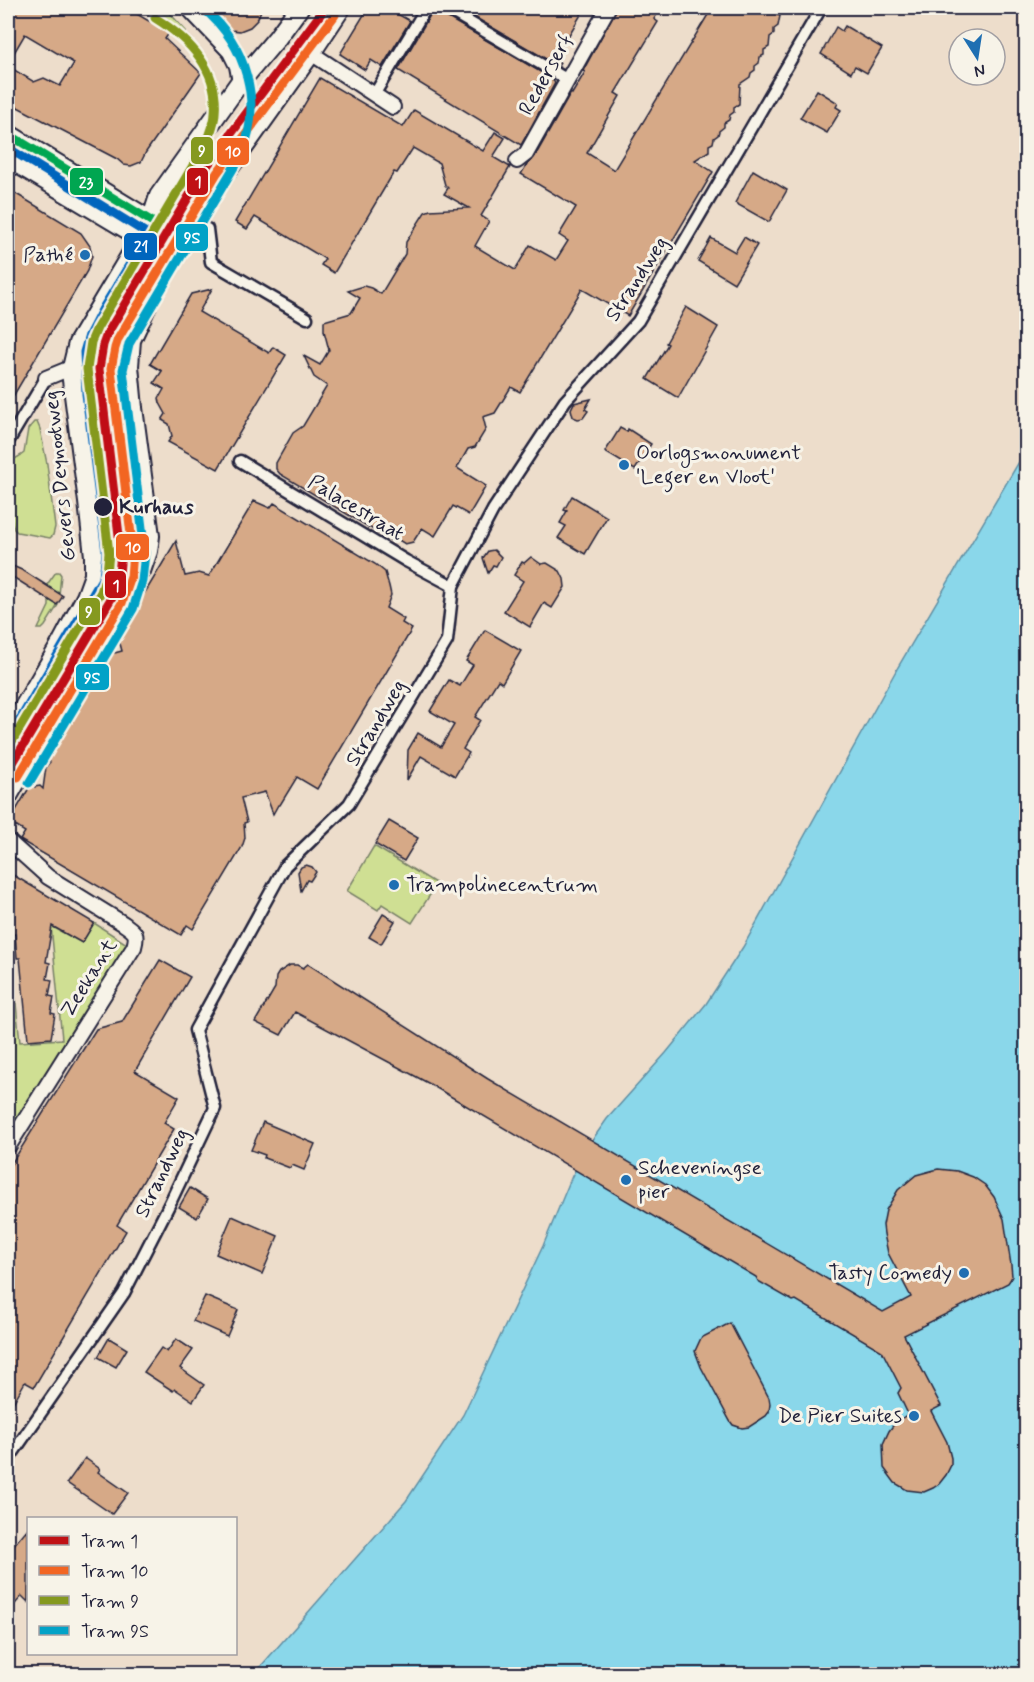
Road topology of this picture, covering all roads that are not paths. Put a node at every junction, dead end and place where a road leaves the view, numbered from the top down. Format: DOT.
graph roads {
  1 [pos="188,8"];
  2 [pos="298,8"];
  3 [pos="341,8"];
  4 [pos="426,8"];
  5 [pos="445,8"];
  6 [pos="608,8"];
  7 [pos="822,8"];
  8 [pos="311,53"];
  9 [pos="568,80"];
  10 [pos="240,81"];
  11 [pos="374,95"];
  12 [pos="393,107"];
  13 [pos="8,134"];
  14 [pos="8,158"];
  15 [pos="517,161"];
  16 [pos="151,221"];
  17 [pos="207,229"];
  18 [pos="141,238"];
  19 [pos="180,248"];
  20 [pos="307,318"];
  21 [pos="73,367"];
  22 [pos="46,378"];
  23 [pos="8,442"];
  24 [pos="240,461"];
  25 [pos="453,586"];
  26 [pos="8,734"];
  27 [pos="8,796"];
  28 [pos="8,841"];
  29 [pos="8,1147"];
  30 [pos="8,1460"];
  1 -- 10 [label="street"];
  2 -- 10 [label="main road, Gevers Deynootweg"];
  3 -- 8 [label="main road"];
  4 -- 11 [label="street"];
  5 -- 9 [label="street"];
  6 -- 9 [label="street, Rederserf"];
  7 -- 25 [label="street, Strandweg"];
  8 -- 11 [label="street"];
  8 -- 19 [label="main road"];
  9 -- 15 [label="street, Rederserf"];
  10 -- 16 [label="main road, Gevers Deynootweg"];
  11 -- 12 [label="street"];
  13 -- 16 [label="main road"];
  14 -- 18 [label="main road"];
  16 -- 18 [label="main road, Gevers Deynootweg"];
  16 -- 19 [label="main road"];
  17 -- 20 [label="street"];
  18 -- 19 [label="main road"];
  18 -- 21 [label="main road, Gevers Deynootweg"];
  19 -- 27 [label="main road"];
  21 -- 22 [label="street"];
  21 -- 26 [label="main road, Gevers Deynootweg"];
  22 -- 23 [label="street"];
  24 -- 25 [label="street, Palacestraat"];
  25 -- 30 [label="street, Strandweg"];
  28 -- 29 [label="street, Zeekant"];
}
